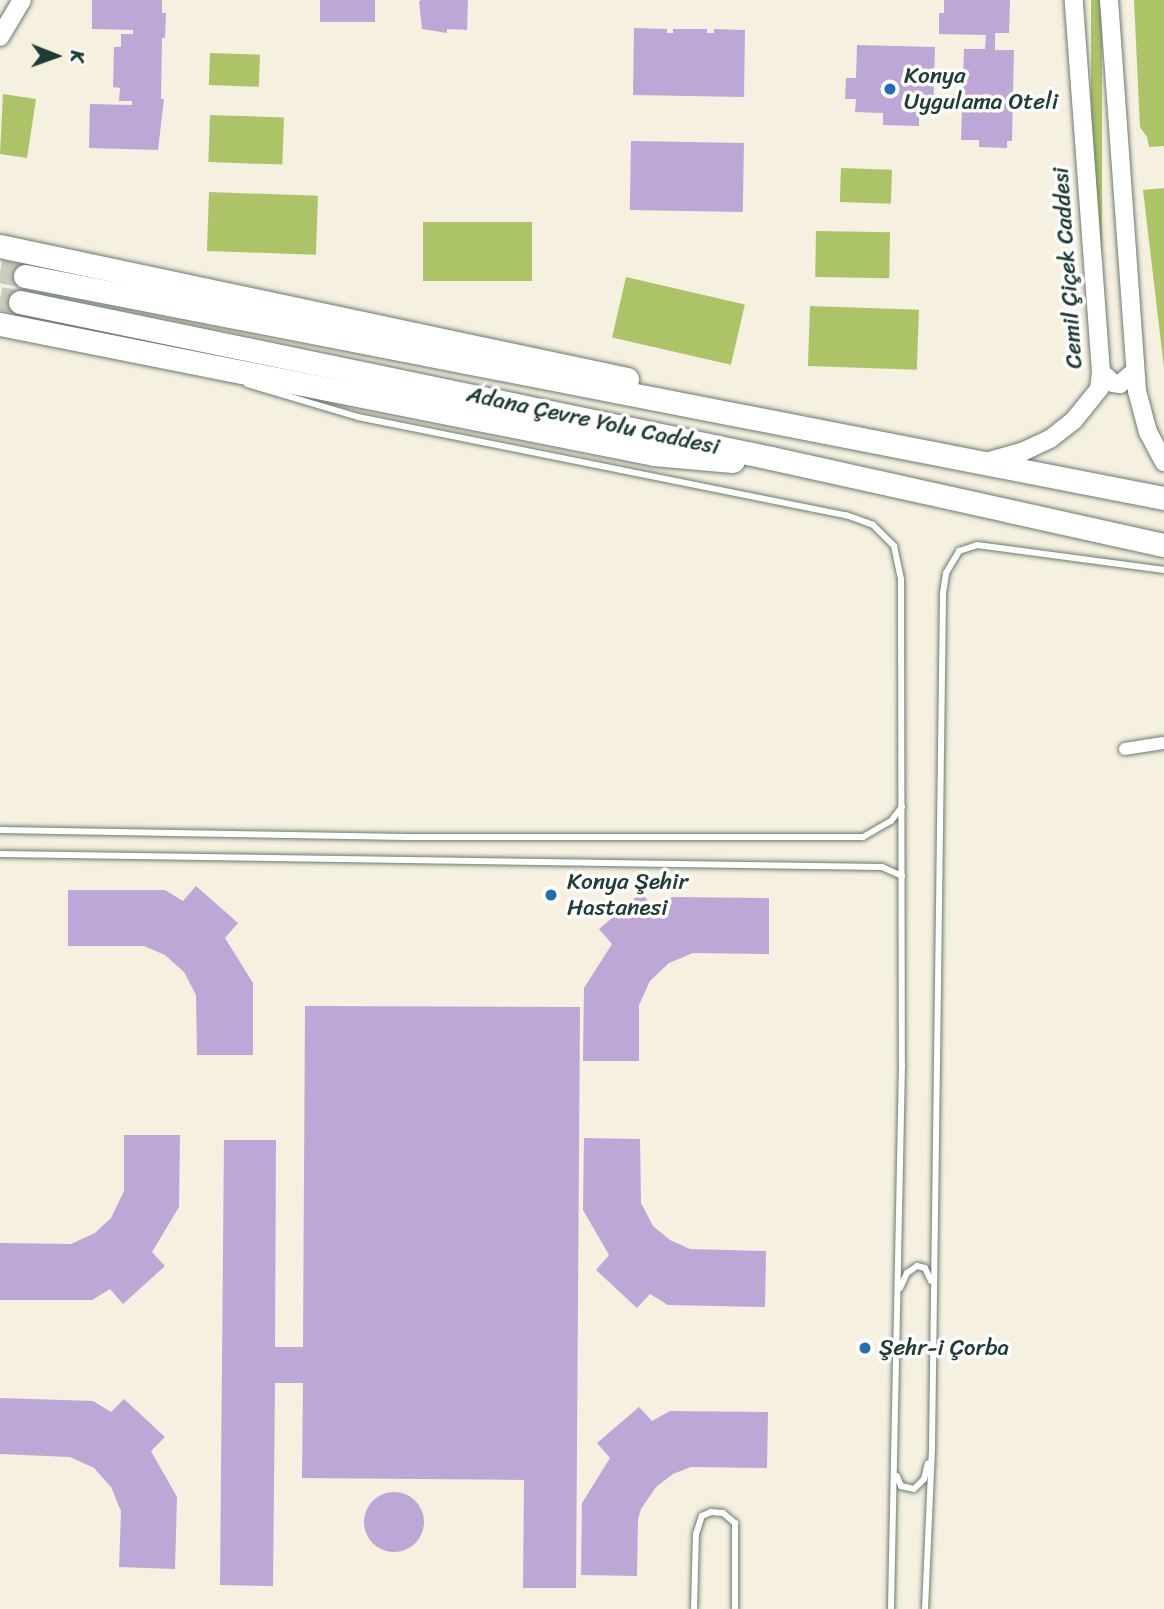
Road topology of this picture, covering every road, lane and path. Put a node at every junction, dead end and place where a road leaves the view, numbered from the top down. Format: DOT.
graph roads {
  1 [pos="22,0"];
  2 [pos="1074,0"];
  3 [pos="1109,0"];
  4 [pos="0,37"];
  5 [pos="0,247"];
  6 [pos="25,276"];
  7 [pos="20,302"];
  8 [pos="0,324"];
  9 [pos="200,366"];
  10 [pos="1101,372"];
  11 [pos="1135,372"];
  12 [pos="747,418"];
  13 [pos="771,458"];
  14 [pos="1164,461"];
  15 [pos="980,463"];
  16 [pos="1164,498"];
  17 [pos="1164,545"];
  18 [pos="1164,570"];
  19 [pos="1164,743"];
  20 [pos="1125,749"];
  21 [pos="902,807"];
  22 [pos="0,830"];
  23 [pos="0,854"];
  24 [pos="902,876"];
  25 [pos="898,1293"];
  26 [pos="934,1296"];
  27 [pos="932,1448"];
  28 [pos="895,1464"];
  29 [pos="694,1609"];
  30 [pos="734,1609"];
  31 [pos="891,1609"];
  32 [pos="925,1609"];
  1 -- 4 [label="street"];
  2 -- 10 [label="street, Cemil Çiçek Caddesi"];
  3 -- 11 [label="street"];
  5 -- 12 [label="highway"];
  6 -- 12 [label="highway, Adana Çevre Yolu Caddesi"];
  7 -- 13 [label="highway, Adana Çevre Yolu Caddesi"];
  8 -- 9 [label="highway"];
  9 -- 13 [label="highway"];
  9 -- 21 [label="lane"];
  10 -- 11 [label="street"];
  10 -- 15 [label="street, Cemil Çiçek Caddesi"];
  11 -- 14 [label="street"];
  12 -- 15 [label="highway, Adana Çevre Yolu Caddesi"];
  13 -- 17 [label="highway, Adana Çevre Yolu Caddesi"];
  15 -- 16 [label="highway, Adana Çevre Yolu Caddesi"];
  18 -- 26 [label="lane"];
  19 -- 20 [label="street"];
  21 -- 22 [label="lane"];
  21 -- 24 [label="lane"];
  23 -- 24 [label="lane"];
  24 -- 25 [label="lane"];
  25 -- 26 [label="lane"];
  25 -- 28 [label="lane"];
  26 -- 27 [label="lane"];
  27 -- 28 [label="lane"];
  27 -- 32 [label="lane"];
  28 -- 31 [label="lane"];
  29 -- 30 [label="lane"];
}
